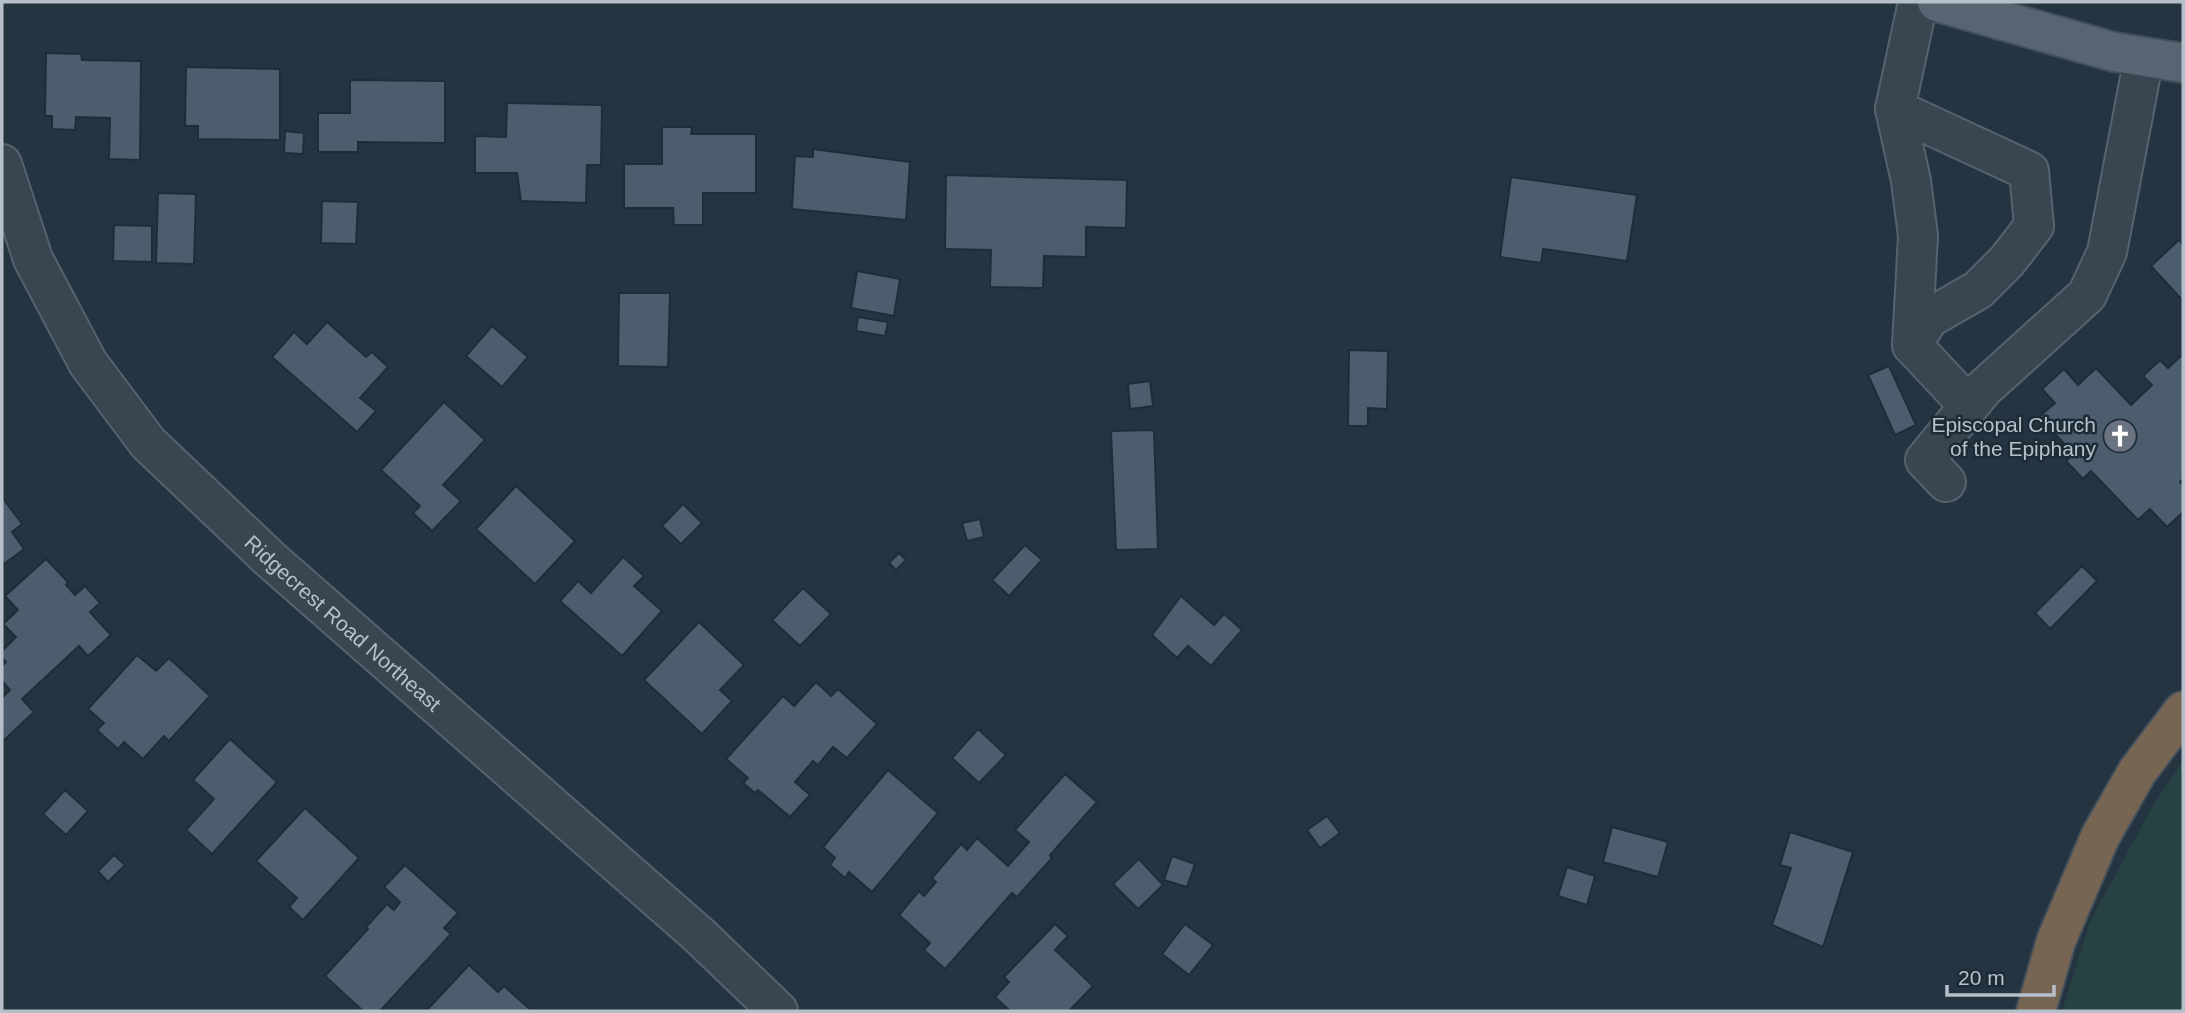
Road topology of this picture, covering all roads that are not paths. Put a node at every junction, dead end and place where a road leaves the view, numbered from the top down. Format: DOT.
graph roads {
  1 [pos="1936,2"];
  2 [pos="2144,57"];
  3 [pos="2183,63"];
  4 [pos="1895,109"];
  5 [pos="2,164"];
  6 [pos="1912,345"];
  7 [pos="1969,406"];
  8 [pos="1946,482"];
  9 [pos="2183,711"];
  10 [pos="778,1011"];
  11 [pos="2036,1011"];
  1 -- 2 [label="main road"];
  1 -- 4 [label="street"];
  2 -- 3 [label="main road"];
  2 -- 7 [label="street"];
  4 -- 6 [label="street"];
  4 -- 6 [label="street"];
  5 -- 10 [label="street, Ridgecrest Road Northeast"];
  6 -- 7 [label="street"];
  7 -- 8 [label="street"];
  9 -- 11 [label="highway"];
}
